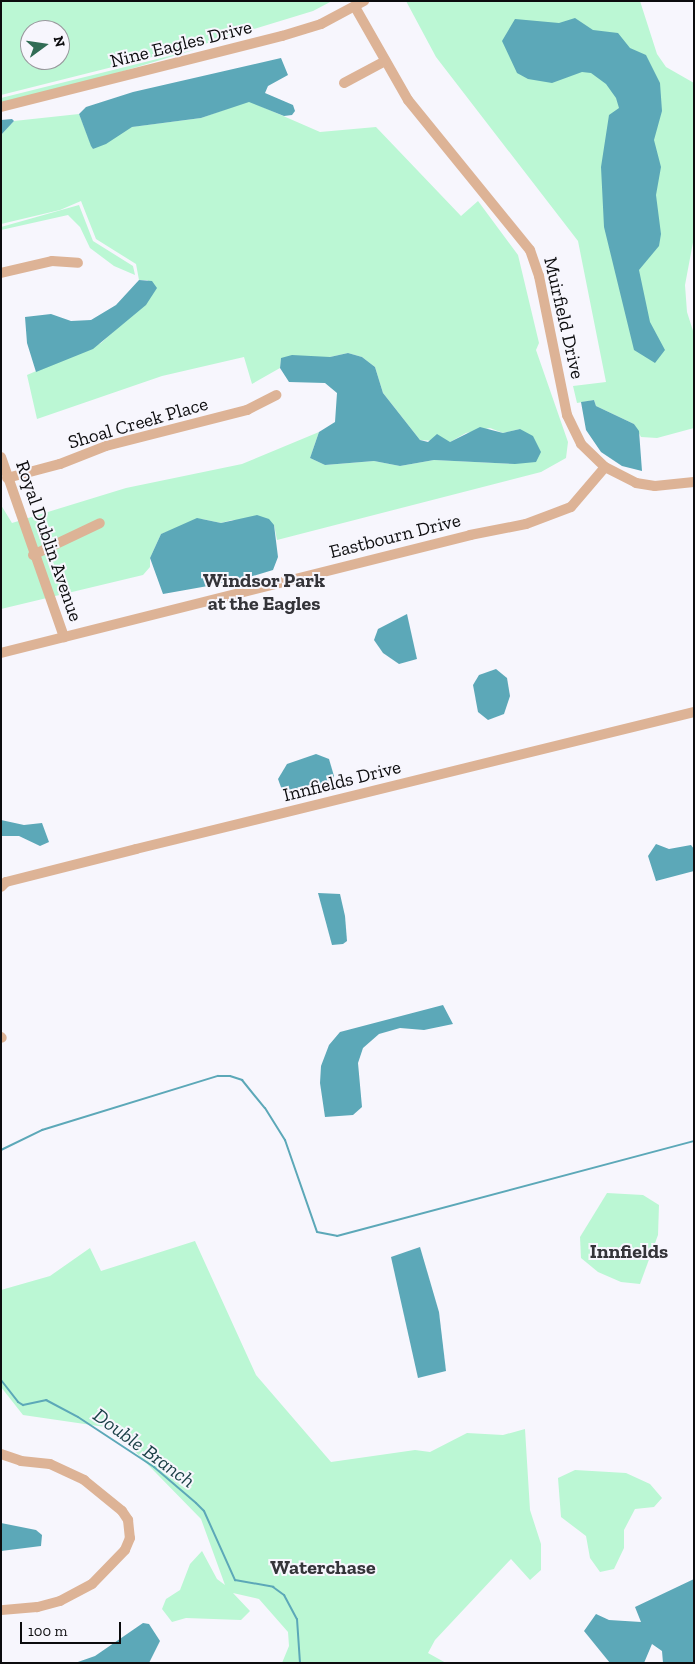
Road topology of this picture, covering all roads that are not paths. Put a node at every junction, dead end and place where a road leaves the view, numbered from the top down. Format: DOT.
graph roads {
  1 [pos="360,4"];
  2 [pos="385,60"];
  3 [pos="344,83"];
  4 [pos="1,107"];
  5 [pos="78,263"];
  6 [pos="1,273"];
  7 [pos="276,395"];
  8 [pos="1,456"];
  9 [pos="605,467"];
  10 [pos="6,478"];
  11 [pos="694,482"];
  12 [pos="100,523"];
  13 [pos="33,556"];
  14 [pos="64,637"];
  15 [pos="1,653"];
  16 [pos="694,712"];
  17 [pos="1,886"];
  18 [pos="1,1454"];
  19 [pos="1,1610"];
  1 -- 2 [label="street, Muirfield Drive"];
  1 -- 4 [label="street, Nine Eagles Drive"];
  2 -- 3 [label="street"];
  2 -- 9 [label="street, Muirfield Drive"];
  5 -- 6 [label="street"];
  7 -- 10 [label="street, Shoal Creek Place"];
  8 -- 10 [label="street, Royal Dublin Avenue"];
  9 -- 11 [label="street, Muirfield Drive"];
  9 -- 14 [label="street, Eastbourn Drive"];
  10 -- 13 [label="street, Royal Dublin Avenue"];
  12 -- 13 [label="street"];
  13 -- 14 [label="street, Royal Dublin Avenue"];
  14 -- 15 [label="street, Eastbourn Drive"];
  16 -- 17 [label="street, Innfields Drive"];
  18 -- 19 [label="street"];
}
